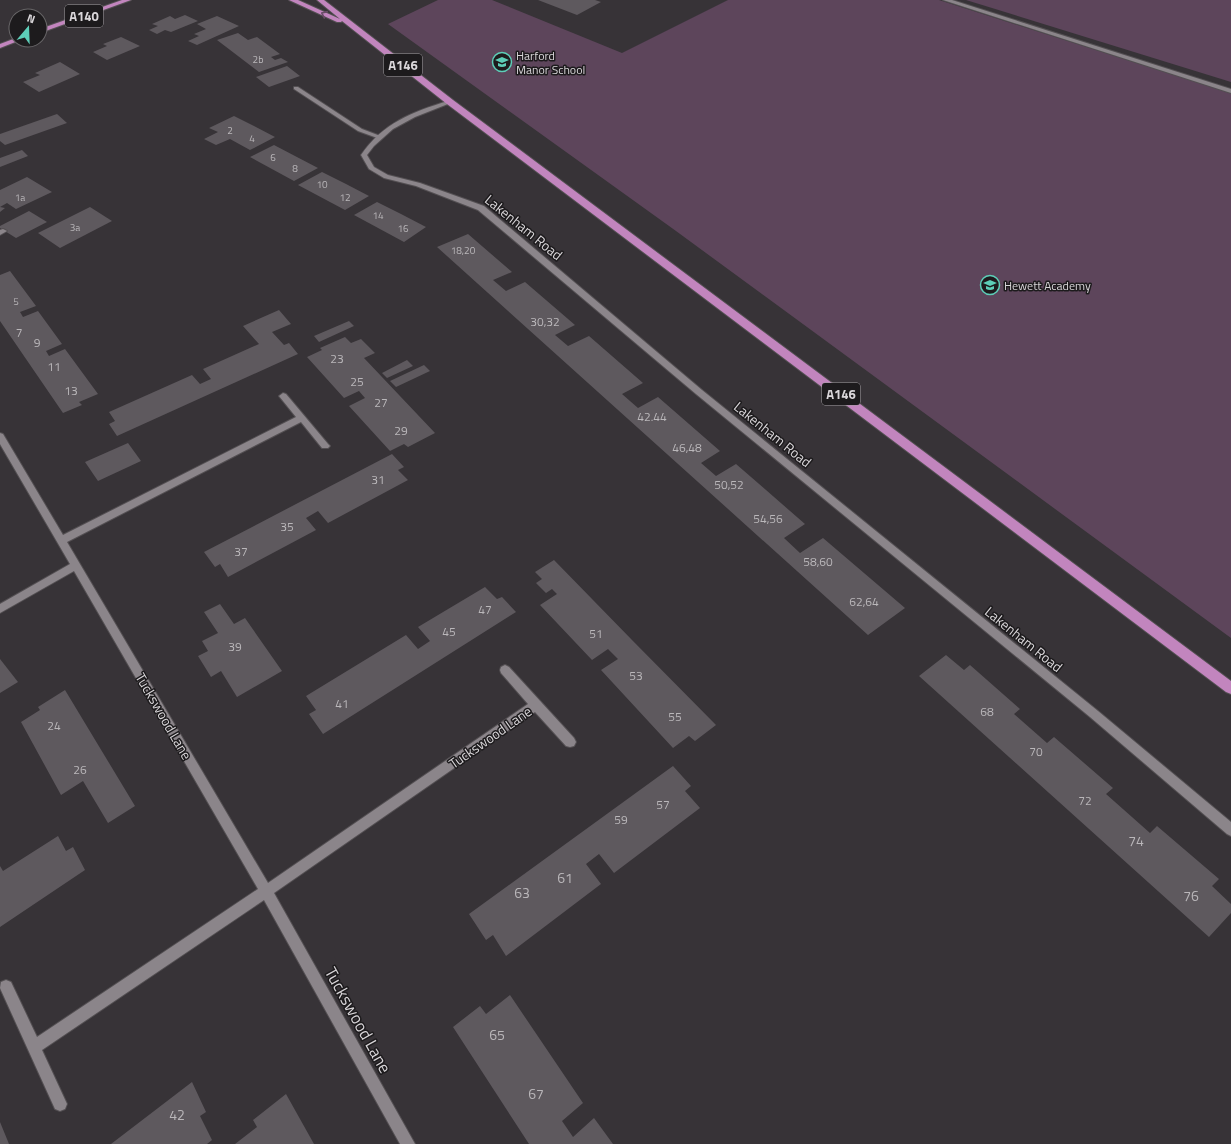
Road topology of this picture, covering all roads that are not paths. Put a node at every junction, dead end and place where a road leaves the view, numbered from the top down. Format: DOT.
graph roads {
  1 [pos="128,0"];
  2 [pos="292,0"];
  3 [pos="320,0"];
  4 [pos="946,0"];
  5 [pos="97,3"];
  6 [pos="48,26"];
  7 [pos="48,27"];
  8 [pos="356,28"];
  9 [pos="296,88"];
  10 [pos="1231,91"];
  11 [pos="450,102"];
  12 [pos="380,137"];
  13 [pos="283,396"];
  14 [pos="302,418"];
  15 [pos="0,436"];
  16 [pos="325,446"];
  17 [pos="62,540"];
  18 [pos="77,565"];
  19 [pos="0,609"];
  20 [pos="506,670"];
  21 [pos="1231,688"];
  22 [pos="536,705"];
  23 [pos="570,742"];
  24 [pos="1231,830"];
  25 [pos="266,892"];
  26 [pos="6,987"];
  27 [pos="34,1047"];
  28 [pos="60,1104"];
  29 [pos="408,1144"];
  1 -- 7 [label="highway, A140"];
  8 -- 2 [label="highway, A146, one-way"];
  3 -- 8 [label="highway, A146"];
  4 -- 10 [label="street"];
  5 -- 6 [label="highway, A140"];
  8 -- 11 [label="highway, A146"];
  9 -- 12 [label="street"];
  11 -- 12 [label="street, Lakenham Road"];
  11 -- 21 [label="highway, A146"];
  12 -- 24 [label="street, Lakenham Road"];
  13 -- 14 [label="street"];
  14 -- 16 [label="street"];
  14 -- 17 [label="street"];
  15 -- 17 [label="street, Tuckswood Lane"];
  17 -- 18 [label="street, Tuckswood Lane"];
  18 -- 19 [label="street"];
  18 -- 25 [label="street, Tuckswood Lane"];
  20 -- 22 [label="street, Tuckswood Lane"];
  22 -- 23 [label="street, Tuckswood Lane"];
  22 -- 25 [label="street, Tuckswood Lane"];
  25 -- 27 [label="street, Tuckswood Lane"];
  25 -- 29 [label="street, Tuckswood Lane"];
  26 -- 27 [label="street"];
  27 -- 28 [label="street"];
}
